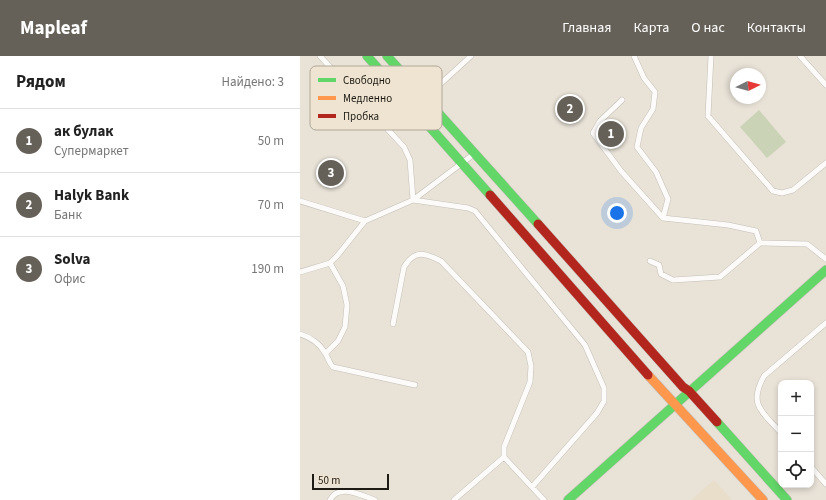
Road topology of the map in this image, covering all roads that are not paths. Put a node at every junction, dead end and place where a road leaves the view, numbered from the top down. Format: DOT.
graph roads {
  1 [pos="320,56"];
  2 [pos="367,56"];
  3 [pos="387,56"];
  4 [pos="471,56"];
  5 [pos="634,56"];
  6 [pos="711,56"];
  7 [pos="800,56"];
  8 [pos="329,66"];
  9 [pos="376,66"];
  10 [pos="396,66"];
  11 [pos="442,83"];
  12 [pos="826,85"];
  13 [pos="622,100"];
  14 [pos="442,116"];
  15 [pos="388,130"];
  16 [pos="433,130"];
  17 [pos="476,154"];
  18 [pos="462,163"];
  19 [pos="826,163"];
  20 [pos="300,200"];
  21 [pos="413,200"];
  22 [pos="663,218"];
  23 [pos="365,221"];
  24 [pos="760,243"];
  25 [pos="826,259"];
  26 [pos="650,260"];
  27 [pos="330,263"];
  28 [pos="826,270"];
  29 [pos="300,272"];
  30 [pos="826,323"];
  31 [pos="393,324"];
  32 [pos="300,334"];
  33 [pos="326,353"];
  34 [pos="415,385"];
  35 [pos="689,391"];
  36 [pos="674,404"];
  37 [pos="778,430"];
  38 [pos="504,457"];
  39 [pos="814,470"];
  40 [pos="826,484"];
  41 [pos="532,487"];
  42 [pos="330,500"];
  43 [pos="375,500"];
  44 [pos="454,500"];
  45 [pos="544,500"];
  46 [pos="568,500"];
  47 [pos="763,500"];
  48 [pos="787,500"];
  1 -- 8 [label="lane"];
  2 -- 9 [label="main road"];
  3 -- 10 [label="main road"];
  4 -- 11 [label="lane"];
  5 -- 22 [label="lane"];
  6 -- 19 [label="lane"];
  7 -- 12 [label="lane"];
  13 -- 22 [label="lane"];
  14 -- 17 [label="main road"];
  15 -- 21 [label="lane"];
  16 -- 18 [label="main road"];
  17 -- 18 [label="lane"];
  17 -- 35 [label="main road"];
  18 -- 21 [label="lane"];
  18 -- 36 [label="main road"];
  20 -- 23 [label="lane"];
  21 -- 23 [label="lane"];
  21 -- 41 [label="lane"];
  22 -- 24 [label="lane"];
  23 -- 27 [label="lane"];
  24 -- 25 [label="lane"];
  24 -- 26 [label="lane"];
  27 -- 29 [label="lane"];
  27 -- 33 [label="lane"];
  28 -- 35 [label="main road"];
  30 -- 37 [label="lane"];
  31 -- 38 [label="lane"];
  32 -- 33 [label="lane"];
  33 -- 34 [label="lane"];
  35 -- 36 [label="main road"];
  35 -- 48 [label="main road"];
  36 -- 46 [label="main road"];
  36 -- 47 [label="main road"];
  38 -- 41 [label="lane"];
  38 -- 44 [label="lane"];
  39 -- 40 [label="lane"];
  41 -- 45 [label="lane"];
  42 -- 43 [label="lane"];
}
